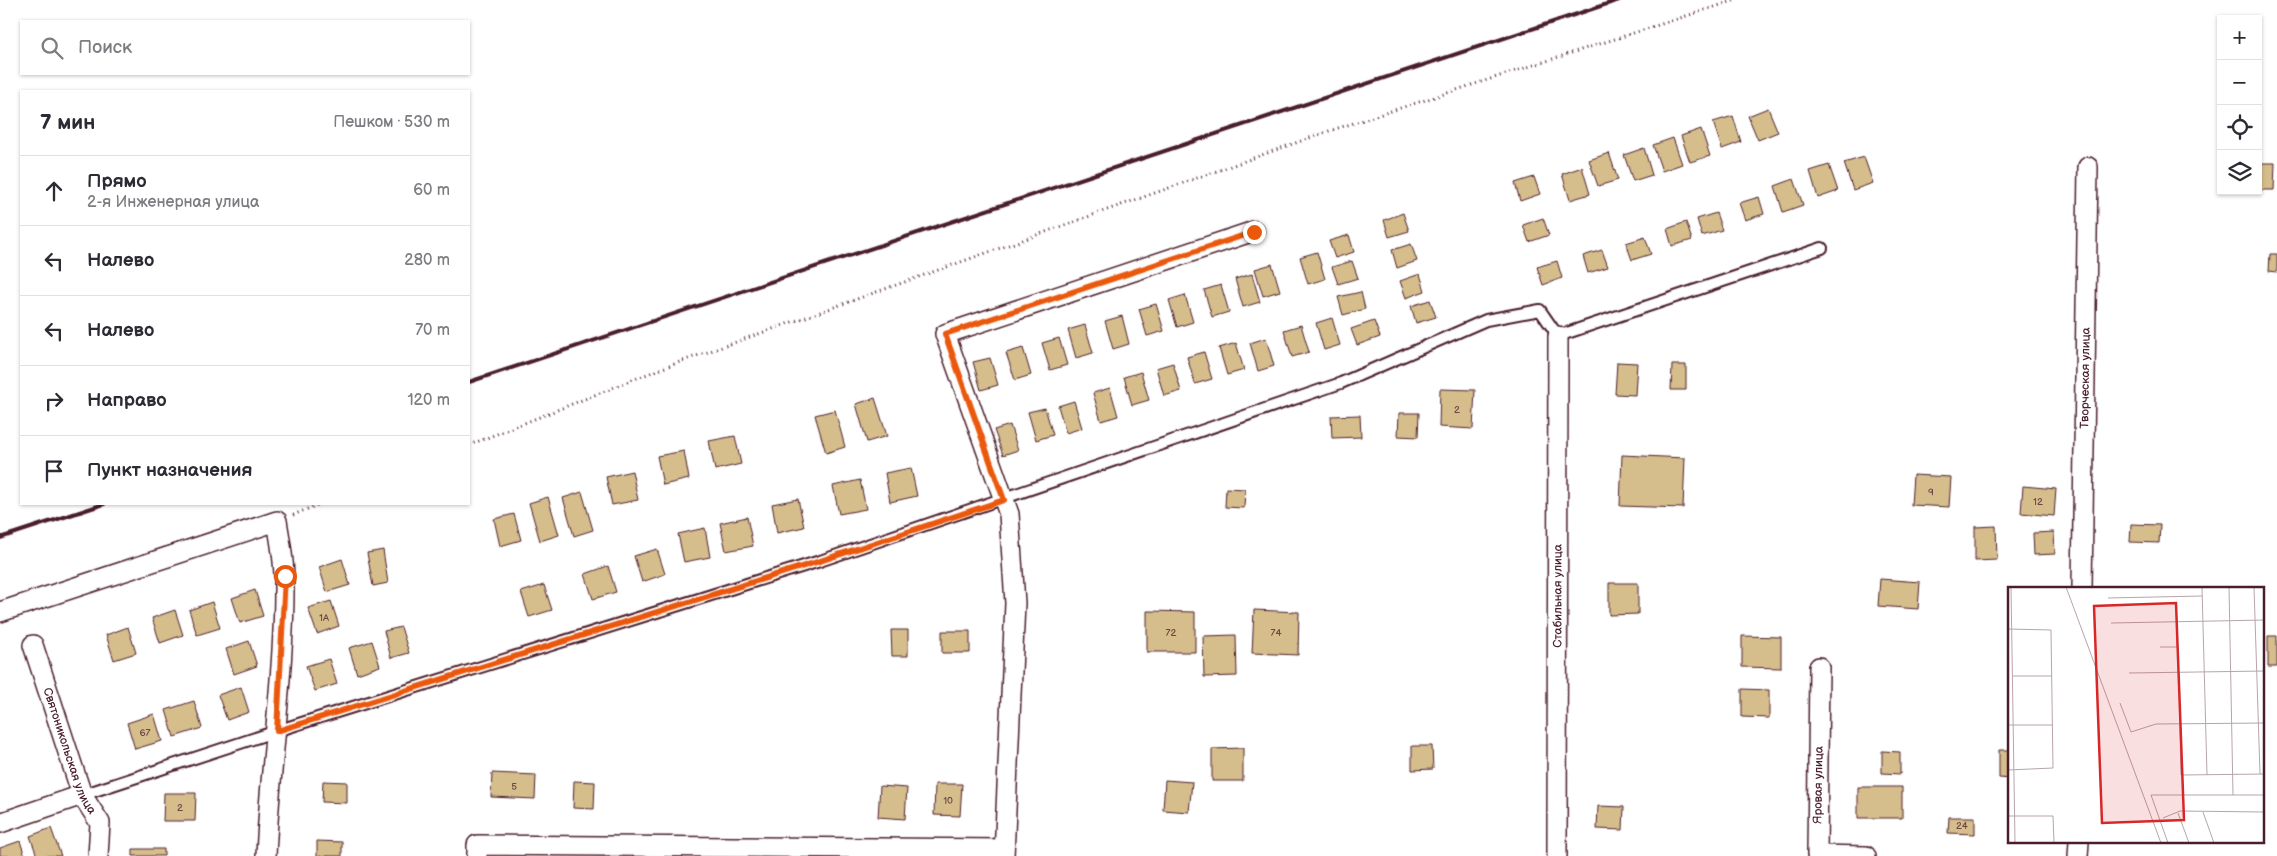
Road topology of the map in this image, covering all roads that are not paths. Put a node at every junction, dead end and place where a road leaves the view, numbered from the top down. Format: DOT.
graph roads {
  1 [pos="2088,167"];
  2 [pos="1254,232"];
  3 [pos="1822,248"];
  4 [pos="1558,336"];
  5 [pos="1004,500"];
  6 [pos="2082,587"];
  7 [pos="0,612"];
  8 [pos="33,645"];
  9 [pos="1819,667"];
  10 [pos="277,731"];
  11 [pos="82,795"];
  12 [pos="0,823"];
  13 [pos="1004,853"];
  14 [pos="98,856"];
  15 [pos="266,856"];
  16 [pos="477,856"];
  17 [pos="1557,856"];
  18 [pos="1866,856"];
  1 -- 6 [label="street, Творческая улица"];
  2 -- 5 [label="street"];
  3 -- 4 [label="lane"];
  4 -- 5 [label="lane"];
  4 -- 17 [label="street, Стабильная улица"];
  5 -- 10 [label="lane"];
  5 -- 13 [label="street"];
  7 -- 10 [label="street"];
  8 -- 11 [label="street, Святоникольская улица"];
  9 -- 18 [label="street, Яровая улица"];
  10 -- 11 [label="lane"];
  10 -- 15 [label="street"];
  11 -- 12 [label="street"];
  11 -- 14 [label="street, Святоникольская улица"];
  13 -- 16 [label="street"];
}
